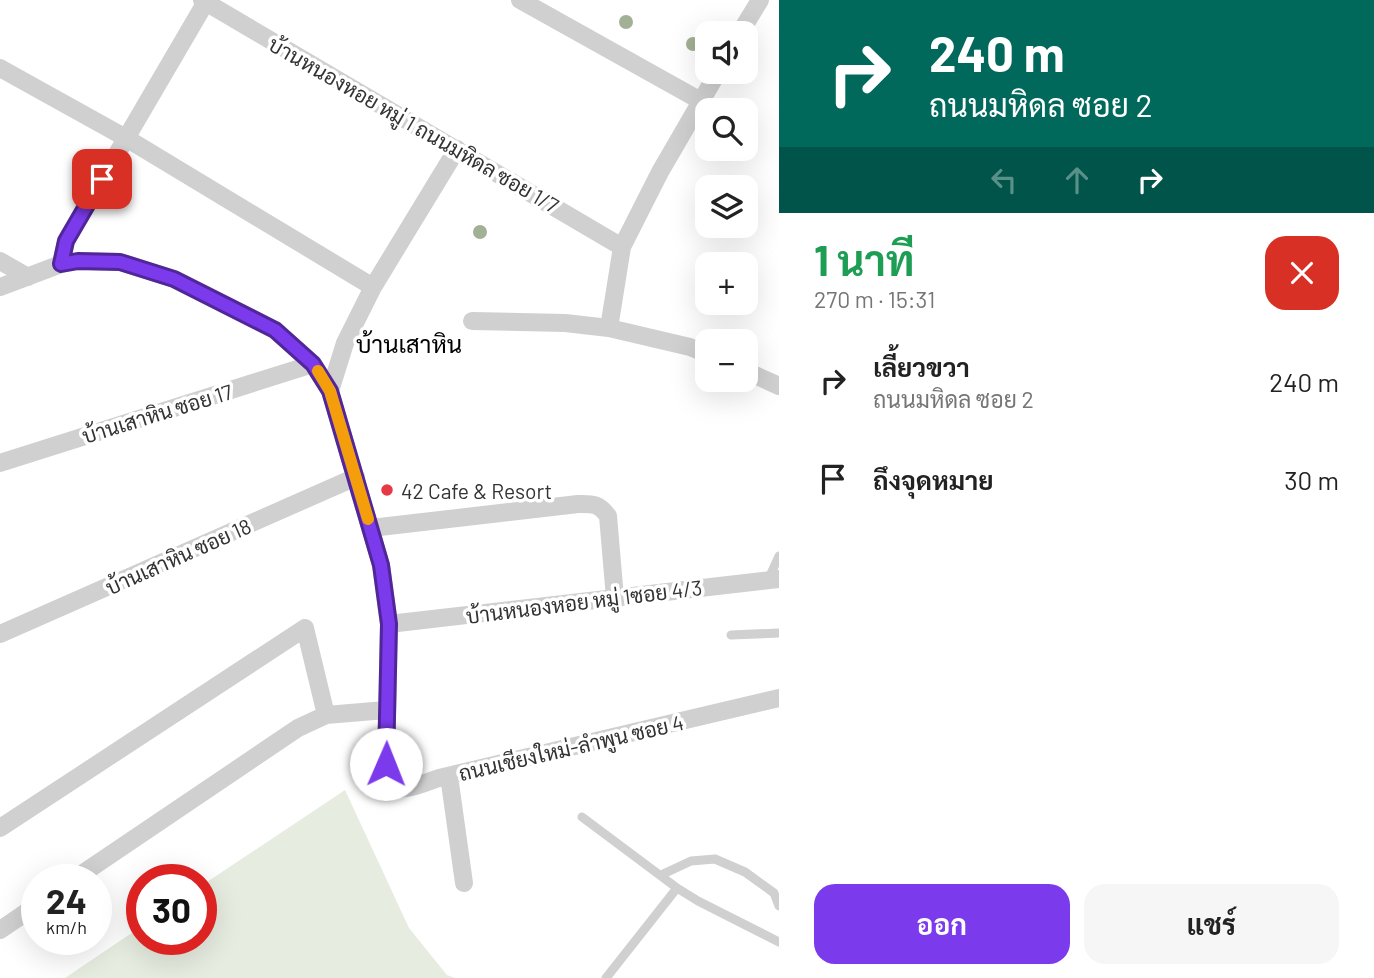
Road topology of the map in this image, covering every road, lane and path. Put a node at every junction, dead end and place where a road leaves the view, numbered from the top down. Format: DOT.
graph roads {
  1 [pos="520,0"];
  2 [pos="760,0"];
  3 [pos="205,1"];
  4 [pos="747,21"];
  5 [pos="0,68"];
  6 [pos="696,98"];
  7 [pos="695,111"];
  8 [pos="126,138"];
  9 [pos="457,149"];
  10 [pos="622,247"];
  11 [pos="0,261"];
  12 [pos="61,264"];
  13 [pos="27,276"];
  14 [pos="0,287"];
  15 [pos="373,287"];
  16 [pos="472,321"];
  17 [pos="609,328"];
  18 [pos="695,349"];
  19 [pos="313,364"];
  20 [pos="758,376"];
  21 [pos="779,386"];
  22 [pos="330,391"];
  23 [pos="0,463"];
  24 [pos="356,477"];
  25 [pos="371,528"];
  26 [pos="779,556"];
  27 [pos="774,579"];
  28 [pos="615,598"];
  29 [pos="389,624"];
  30 [pos="779,632"];
  31 [pos="0,634"];
  32 [pos="731,635"];
  33 [pos="779,698"];
  34 [pos="386,710"];
  35 [pos="326,715"];
  36 [pos="449,776"];
  37 [pos="582,817"];
  38 [pos="0,828"];
  39 [pos="98,864"];
  40 [pos="660,875"];
  41 [pos="464,883"];
  42 [pos="677,888"];
  43 [pos="779,906"];
  44 [pos="21,916"];
  45 [pos="0,930"];
  46 [pos="779,942"];
  47 [pos="606,978"];
  1 -- 6 [label="street"];
  2 -- 4 [label="street"];
  3 -- 8 [label="street"];
  3 -- 9 [label="street, บ้านหนองหอย หมู่ 1 ถนนมหิดล ซอย 1/7"];
  5 -- 8 [label="street"];
  7 -- 10 [label="street"];
  8 -- 12 [label="street"];
  8 -- 15 [label="street"];
  9 -- 10 [label="street, บ้านหนองหอย หมู่ 1 ถนนมหิดล ซอย 1/7"];
  9 -- 15 [label="street"];
  10 -- 17 [label="street"];
  11 -- 13 [label="street"];
  12 -- 13 [label="street, ถนนเชียงใหม่-ลำพูน ซอย 4"];
  12 -- 19 [label="street, ถนนเชียงใหม่-ลำพูน ซอย 4"];
  13 -- 14 [label="street, ถนนเชียงใหม่-ลำพูน ซอย 4"];
  15 -- 22 [label="street"];
  16 -- 17 [label="street"];
  17 -- 18 [label="street"];
  19 -- 22 [label="street, ถนนเชียงใหม่-ลำพูน ซอย 4"];
  19 -- 23 [label="street, บ้านเสาหิน ซอย 17"];
  20 -- 21 [label="street"];
  22 -- 24 [label="street, ถนนเชียงใหม่-ลำพูน ซอย 4"];
  24 -- 25 [label="street, ถนนเชียงใหม่-ลำพูน ซอย 4"];
  24 -- 31 [label="street, บ้านเสาหิน ซอย 18"];
  25 -- 28 [label="street"];
  25 -- 29 [label="street, ถนนเชียงใหม่-ลำพูน ซอย 4"];
  26 -- 27 [label="lane"];
  27 -- 28 [label="street, บ้านหนองหอย หมู่ 1ซอย 4/3"];
  28 -- 29 [label="street, บ้านหนองหอย หมู่ 1ซอย 4/3"];
  29 -- 34 [label="street, ถนนเชียงใหม่-ลำพูน ซอย 4"];
  30 -- 32 [label="lane"];
  33 -- 36 [label="street, ถนนเชียงใหม่-ลำพูน ซอย 4"];
  34 -- 35 [label="street"];
  34 -- 36 [label="street, ถนนเชียงใหม่-ลำพูน ซอย 4"];
  35 -- 38 [label="street"];
  35 -- 39 [label="street"];
  36 -- 41 [label="street"];
  37 -- 40 [label="lane"];
  40 -- 42 [label="lane"];
  40 -- 43 [label="lane"];
  42 -- 46 [label="lane"];
  42 -- 47 [label="lane"];
  44 -- 45 [label="street"];
}
